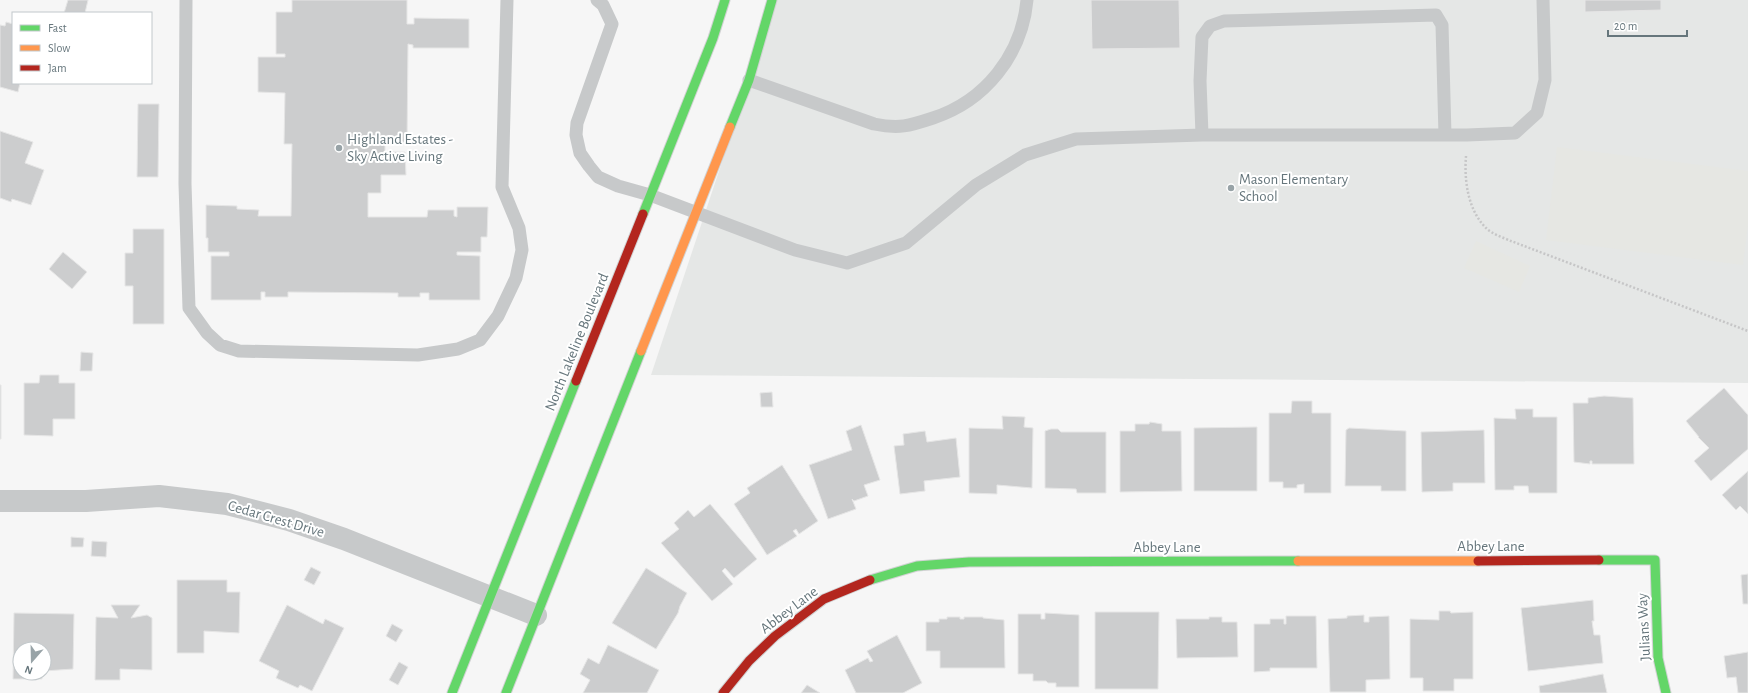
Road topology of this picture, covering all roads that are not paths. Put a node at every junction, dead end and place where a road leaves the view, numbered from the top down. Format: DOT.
graph roads {
  1 [pos="186,0"];
  2 [pos="507,0"];
  3 [pos="597,0"];
  4 [pos="725,0"];
  5 [pos="772,0"];
  6 [pos="1027,0"];
  7 [pos="1543,0"];
  8 [pos="749,80"];
  9 [pos="1202,135"];
  10 [pos="1445,135"];
  11 [pos="650,195"];
  12 [pos="696,213"];
  13 [pos="0,500"];
  14 [pos="1655,560"];
  15 [pos="491,596"];
  16 [pos="536,615"];
  17 [pos="452,693"];
  18 [pos="506,693"];
  19 [pos="723,693"];
  20 [pos="1666,693"];
  1 -- 2 [label="lane"];
  3 -- 11 [label="lane"];
  4 -- 11 [label="main road, North Lakeline Boulevard"];
  5 -- 8 [label="main road"];
  6 -- 8 [label="lane"];
  7 -- 10 [label="lane"];
  8 -- 12 [label="main road"];
  9 -- 10 [label="lane"];
  9 -- 10 [label="lane"];
  9 -- 12 [label="lane"];
  11 -- 12 [label="lane"];
  11 -- 15 [label="main road, North Lakeline Boulevard"];
  12 -- 16 [label="main road"];
  13 -- 15 [label="street, Cedar Crest Drive"];
  14 -- 19 [label="main road, Abbey Lane"];
  14 -- 20 [label="main road, Julians Way"];
  15 -- 16 [label="street, Cedar Crest Drive"];
  15 -- 17 [label="main road, North Lakeline Boulevard"];
  16 -- 18 [label="main road"];
}
